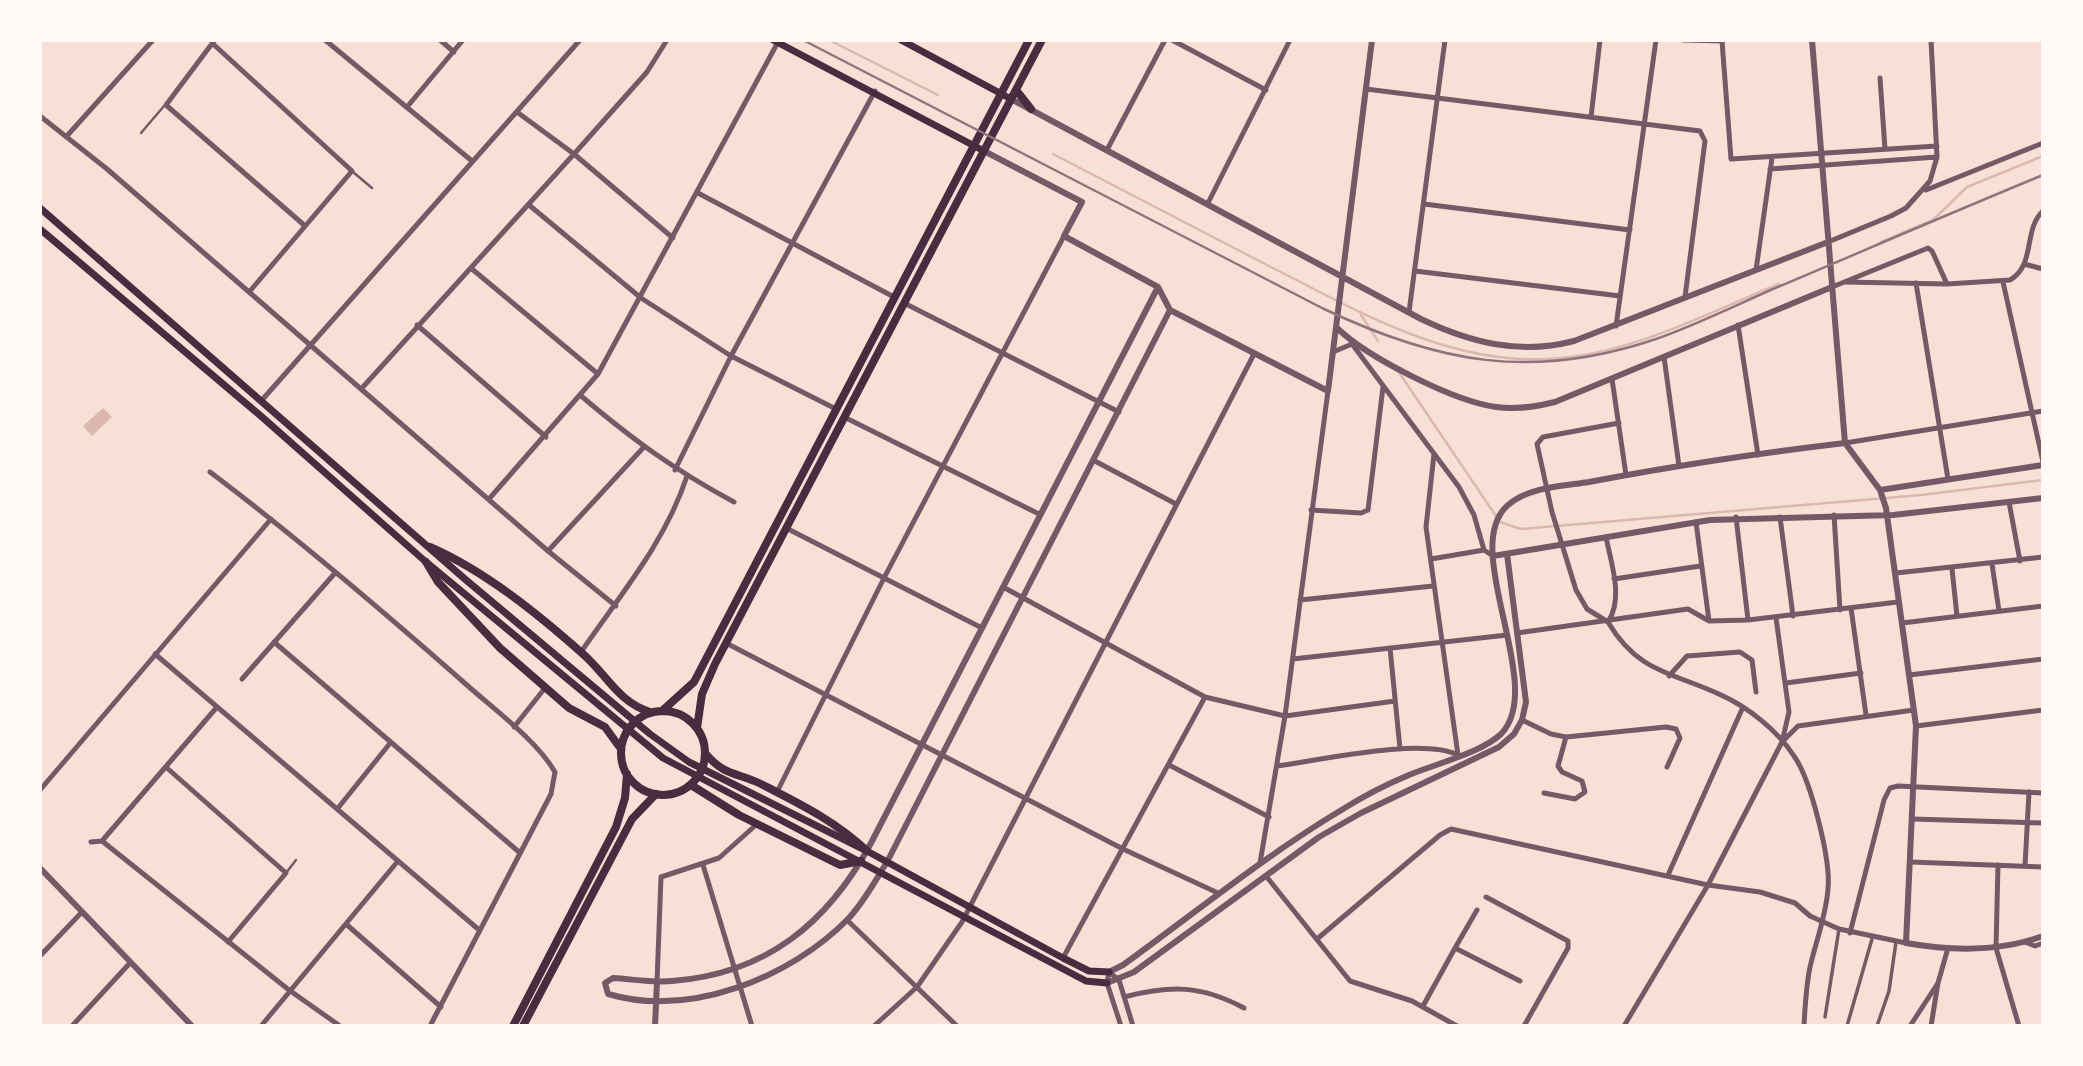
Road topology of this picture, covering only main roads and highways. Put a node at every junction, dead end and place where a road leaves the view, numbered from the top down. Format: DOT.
graph roads {
  1 [pos="901,40"];
  2 [pos="1029,40"];
  3 [pos="1041,40"];
  4 [pos="776,41"];
  5 [pos="1016,90"];
  6 [pos="1001,93"];
  7 [pos="1011,99"];
  8 [pos="1031,109"];
  9 [pos="974,145"];
  10 [pos="984,151"];
  11 [pos="40,208"];
  12 [pos="40,229"];
  13 [pos="430,547"];
  14 [pos="426,562"];
  15 [pos="662,710"];
  16 [pos="650,712"];
  17 [pos="697,728"];
  18 [pos="621,749"];
  19 [pos="705,753"];
  20 [pos="627,774"];
  21 [pos="691,785"];
  22 [pos="656,794"];
  23 [pos="867,851"];
  24 [pos="861,861"];
  25 [pos="1109,972"];
  26 [pos="1107,983"];
  27 [pos="513,1026"];
  28 [pos="523,1026"];
  1 -- 6 [label="main road"];
  2 -- 6 [label="main road"];
  3 -- 5 [label="main road"];
  4 -- 9 [label="main road"];
  5 -- 7 [label="main road"];
  5 -- 8 [label="main road"];
  6 -- 7 [label="main road"];
  6 -- 9 [label="main road"];
  7 -- 10 [label="main road"];
  9 -- 10 [label="main road"];
  9 -- 15 [label="main road"];
  10 -- 17 [label="main road"];
  11 -- 13 [label="main road"];
  12 -- 14 [label="main road"];
  13 -- 16 [label="main road"];
  13 -- 23 [label="main road"];
  14 -- 18 [label="main road"];
  14 -- 24 [label="main road"];
  15 -- 16 [label="main road"];
  15 -- 17 [label="main road"];
  16 -- 18 [label="main road"];
  17 -- 19 [label="main road"];
  18 -- 20 [label="main road"];
  19 -- 21 [label="main road"];
  19 -- 23 [label="main road"];
  20 -- 22 [label="main road"];
  20 -- 27 [label="main road"];
  21 -- 22 [label="main road"];
  21 -- 24 [label="main road"];
  22 -- 28 [label="main road"];
  23 -- 25 [label="main road"];
  24 -- 26 [label="main road"];
}
